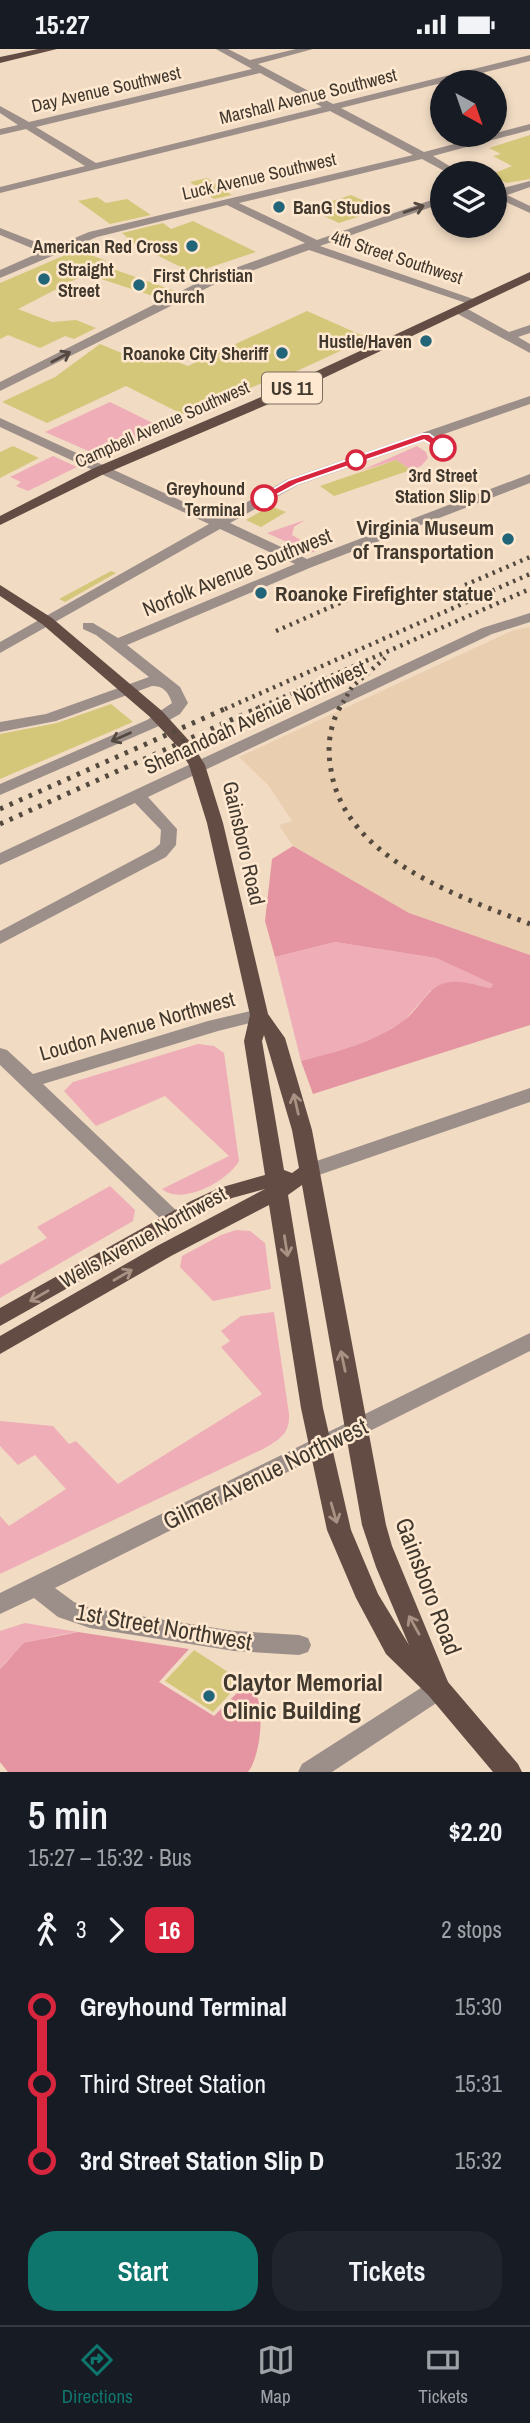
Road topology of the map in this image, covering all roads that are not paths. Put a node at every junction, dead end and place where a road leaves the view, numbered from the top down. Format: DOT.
graph roads {
  1 [pos="51,49"];
  2 [pos="221,49"];
  3 [pos="308,49"];
  4 [pos="530,58"];
  5 [pos="0,60"];
  6 [pos="248,64"];
  7 [pos="261,70"];
  8 [pos="330,108"];
  9 [pos="0,109"];
  10 [pos="26,125"];
  11 [pos="530,127"];
  12 [pos="0,132"];
  13 [pos="422,156"];
  14 [pos="432,161"];
  15 [pos="94,167"];
  16 [pos="530,184"];
  17 [pos="0,190"];
  18 [pos="507,190"];
  19 [pos="507,198"];
  20 [pos="227,201"];
  21 [pos="430,204"];
  22 [pos="530,210"];
  23 [pos="0,231"];
  24 [pos="311,245"];
  25 [pos="51,252"];
  26 [pos="0,274"];
  27 [pos="530,276"];
  28 [pos="476,302"];
  29 [pos="460,310"];
  30 [pos="530,329"];
  31 [pos="507,337"];
  32 [pos="530,349"];
  33 [pos="0,387"];
  34 [pos="530,400"];
  35 [pos="0,422"];
  36 [pos="105,469"];
  37 [pos="530,478"];
  38 [pos="0,521"];
  39 [pos="220,522"];
  40 [pos="307,564"];
  41 [pos="0,589"];
  42 [pos="530,617"];
  43 [pos="47,621"];
  44 [pos="88,626"];
  45 [pos="117,643"];
  46 [pos="0,647"];
  47 [pos="164,681"];
  48 [pos="0,727"];
  49 [pos="0,789"];
  50 [pos="138,796"];
  51 [pos="0,860"];
  52 [pos="0,938"];
  53 [pos="259,1015"];
  54 [pos="0,1054"];
  55 [pos="29,1082"];
  56 [pos="530,1095"];
  57 [pos="309,1171"];
  58 [pos="276,1186"];
  59 [pos="173,1219"];
  60 [pos="0,1318"];
  61 [pos="530,1341"];
  62 [pos="0,1346"];
  63 [pos="356,1428"];
  64 [pos="320,1446"];
  65 [pos="36,1586"];
  66 [pos="0,1604"];
  67 [pos="299,1645"];
  68 [pos="439,1688"];
  69 [pos="311,1772"];
  70 [pos="509,1772"];
  1 -- 5 [label="main road"];
  2 -- 6 [label="street"];
  3 -- 6 [label="street"];
  4 -- 8 [label="street, Marshall Avenue Southwest"];
  6 -- 7 [label="street"];
  7 -- 8 [label="street"];
  7 -- 10 [label="street, Day Avenue Southwest"];
  8 -- 13 [label="street"];
  8 -- 15 [label="street, Marshall Avenue Southwest"];
  9 -- 10 [label="street"];
  10 -- 12 [label="street, Day Avenue Southwest"];
  10 -- 15 [label="street"];
  11 -- 13 [label="street, Luck Avenue Southwest"];
  13 -- 14 [label="street"];
  13 -- 20 [label="street, Luck Avenue Southwest"];
  15 -- 17 [label="street, Marshall Avenue Southwest"];
  16 -- 18 [label="street"];
  19 -- 22 [label="street"];
  20 -- 24 [label="street, 4th Street Southwest"];
  20 -- 25 [label="street, Luck Avenue Southwest"];
  24 -- 21 [label="street, one-way"];
  23 -- 25 [label="street"];
  24 -- 28 [label="street, 4th Street Southwest"];
  33 -- 24 [label="street, one-way"];
  25 -- 26 [label="street, Luck Avenue Southwest"];
  27 -- 28 [label="main road, Campbell Avenue Southwest / US 11"];
  28 -- 29 [label="main road, Campbell Avenue Southwest / US 11"];
  29 -- 31 [label="street, 4th Street Southwest"];
  29 -- 36 [label="main road, Campbell Avenue Southwest / US 11"];
  30 -- 31 [label="street"];
  31 -- 32 [label="street, 4th Street Southwest"];
  34 -- 39 [label="street"];
  35 -- 36 [label="street"];
  36 -- 38 [label="main road, Campbell Avenue Southwest / US 11"];
  36 -- 39 [label="street"];
  37 -- 40 [label="street, Norfolk Avenue Southwest"];
  39 -- 40 [label="street"];
  39 -- 43 [label="street"];
  40 -- 45 [label="street, Norfolk Avenue Southwest"];
  41 -- 43 [label="main road, Gainsboro Road"];
  42 -- 50 [label="street, Shenandoah Avenue Northwest"];
  43 -- 46 [label="street"];
  43 -- 53 [label="main road, Gainsboro Road"];
  44 -- 45 [label="street"];
  45 -- 47 [label="street"];
  47 -- 48 [label="street"];
  47 -- 49 [label="street, one-way"];
  50 -- 51 [label="street, Shenandoah Avenue Northwest"];
  50 -- 52 [label="street"];
  53 -- 55 [label="street, Loudon Avenue Northwest"];
  57 -- 53 [label="main road, Gainsboro Road, one-way"];
  53 -- 58 [label="main road, Gainsboro Road"];
  54 -- 55 [label="street"];
  55 -- 59 [label="street"];
  56 -- 57 [label="street, Wells Avenue Northwest"];
  57 -- 58 [label="main road, Wells Avenue Northwest"];
  63 -- 57 [label="main road, Gainsboro Road, one-way"];
  58 -- 59 [label="main road, Wells Avenue Northwest"];
  62 -- 58 [label="main road, Wells Avenue Northwest, one-way"];
  58 -- 64 [label="main road, Gainsboro Road, one-way"];
  59 -- 60 [label="main road, Wells Avenue Northwest, one-way"];
  61 -- 63 [label="street, Gilmer Avenue Northwest"];
  63 -- 64 [label="street, Gilmer Avenue Northwest"];
  68 -- 63 [label="main road, Gainsboro Road, one-way"];
  64 -- 65 [label="street, Gilmer Avenue Northwest"];
  64 -- 68 [label="main road, Gainsboro Road, one-way"];
  65 -- 66 [label="street, Gilmer Avenue Northwest"];
  65 -- 67 [label="street, 1st Street Northwest"];
  68 -- 69 [label="street"];
  68 -- 70 [label="main road"];
}
